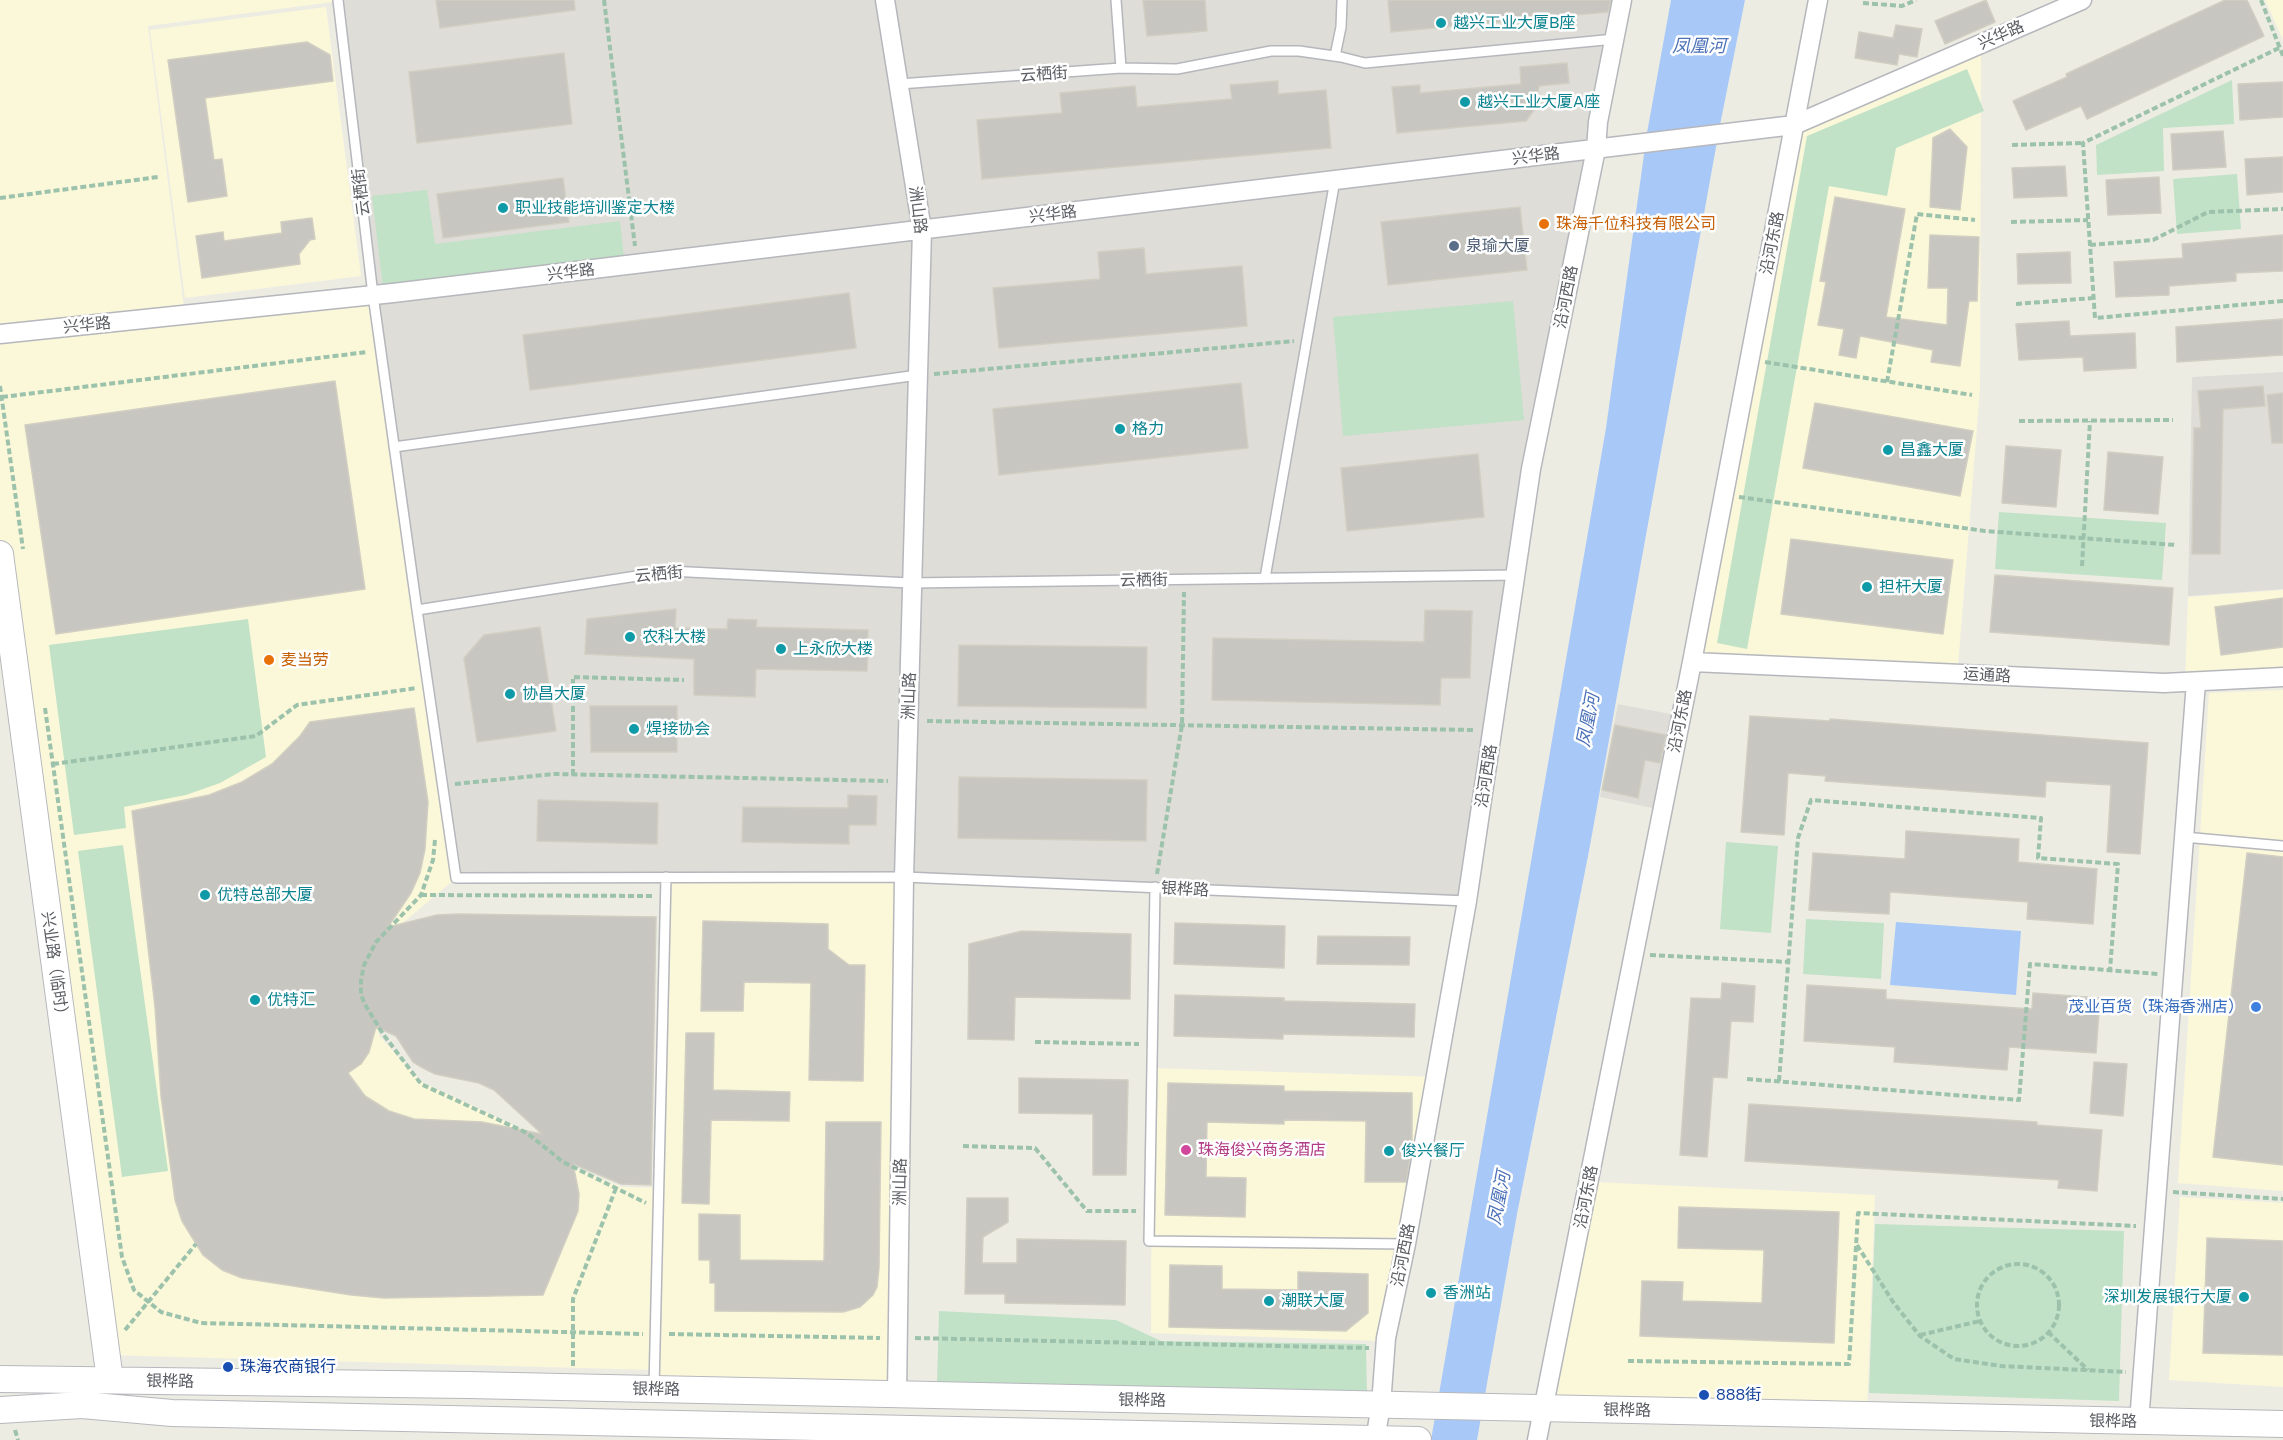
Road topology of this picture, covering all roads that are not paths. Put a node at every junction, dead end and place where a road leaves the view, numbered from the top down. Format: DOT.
graph roads {
  1 [pos="338,0"];
  2 [pos="885,0"];
  3 [pos="1116,0"];
  4 [pos="1342,0"];
  5 [pos="1622,0"];
  6 [pos="1818,0"];
  7 [pos="2082,0"];
  8 [pos="1615,39"];
  9 [pos="1335,56"];
  10 [pos="1121,68"];
  11 [pos="899,84"];
  12 [pos="1794,125"];
  13 [pos="1596,149"];
  14 [pos="1335,180"];
  15 [pos="922,230"];
  16 [pos="373,295"];
  17 [pos="0,334"];
  18 [pos="918,375"];
  19 [pos="394,447"];
  20 [pos="12,553"];
  21 [pos="1517,575"];
  22 [pos="1265,578"];
  23 [pos="912,583"];
  24 [pos="417,610"];
  25 [pos="1692,662"];
  26 [pos="2283,677"];
  27 [pos="2196,682"];
  28 [pos="2184,837"];
  29 [pos="2283,846"];
  30 [pos="666,877"];
  31 [pos="904,877"];
  32 [pos="1155,887"];
  33 [pos="1467,901"];
  34 [pos="1406,1244"];
  35 [pos="0,1379"];
  36 [pos="110,1380"];
  37 [pos="654,1389"];
  38 [pos="897,1394"];
  39 [pos="1382,1405"];
  40 [pos="1545,1408"];
  41 [pos="0,1410"];
  42 [pos="2139,1422"];
  43 [pos="2283,1424"];
  44 [pos="1375,1440"];
  45 [pos="1418,1440"];
  46 [pos="1538,1440"];
  1 -- 16 [label="lane, 云栖街"];
  2 -- 11 [label="street, 洲山路"];
  3 -- 10 [label="lane"];
  4 -- 9 [label="lane"];
  5 -- 8 [label="street, 沿河西路"];
  6 -- 12 [label="street, 沿河东路"];
  7 -- 12 [label="street, 兴华路"];
  8 -- 9 [label="lane, 云栖街"];
  8 -- 13 [label="street, 沿河西路"];
  9 -- 10 [label="lane, 云栖街"];
  10 -- 11 [label="lane, 云栖街"];
  11 -- 15 [label="street, 洲山路"];
  12 -- 13 [label="street, 兴华路"];
  12 -- 25 [label="street, 沿河东路"];
  13 -- 14 [label="street, 兴华路"];
  13 -- 21 [label="street, 沿河西路"];
  14 -- 15 [label="street, 兴华路"];
  14 -- 22 [label="lane"];
  15 -- 16 [label="street, 兴华路"];
  15 -- 18 [label="street, 洲山路"];
  16 -- 17 [label="street, 兴华路"];
  16 -- 19 [label="lane, 云栖街"];
  18 -- 19 [label="lane"];
  18 -- 23 [label="street, 洲山路"];
  19 -- 24 [label="lane, 云栖街"];
  20 -- 36 [label="main road, 兴业路（临时）"];
  21 -- 22 [label="lane, 云栖街"];
  21 -- 33 [label="street, 沿河西路"];
  22 -- 23 [label="lane, 云栖街"];
  23 -- 24 [label="lane, 云栖街"];
  23 -- 31 [label="street, 洲山路"];
  24 -- 30 [label="lane, 银桦路"];
  25 -- 27 [label="street, 运通路"];
  25 -- 40 [label="street, 沿河东路"];
  26 -- 27 [label="street, 运通路"];
  27 -- 28 [label="street"];
  28 -- 29 [label="lane"];
  28 -- 42 [label="street"];
  30 -- 31 [label="lane, 银桦路"];
  30 -- 37 [label="lane"];
  31 -- 32 [label="lane, 银桦路"];
  31 -- 38 [label="street, 洲山路"];
  32 -- 33 [label="lane, 银桦路"];
  32 -- 34 [label="lane"];
  33 -- 34 [label="street, 沿河西路"];
  34 -- 39 [label="street, 沿河西路"];
  35 -- 36 [label="main road, 银桦路"];
  36 -- 37 [label="main road, 银桦路"];
  37 -- 38 [label="main road, 银桦路"];
  38 -- 39 [label="main road, 银桦路"];
  39 -- 40 [label="main road, 银桦路"];
  39 -- 44 [label="street, 沿河西路"];
  40 -- 42 [label="main road, 银桦路"];
  40 -- 46 [label="street, 沿河东路"];
  41 -- 44 [label="main road, 银桦路"];
  42 -- 43 [label="main road, 银桦路"];
  44 -- 45 [label="main road, 银桦路"];
}
